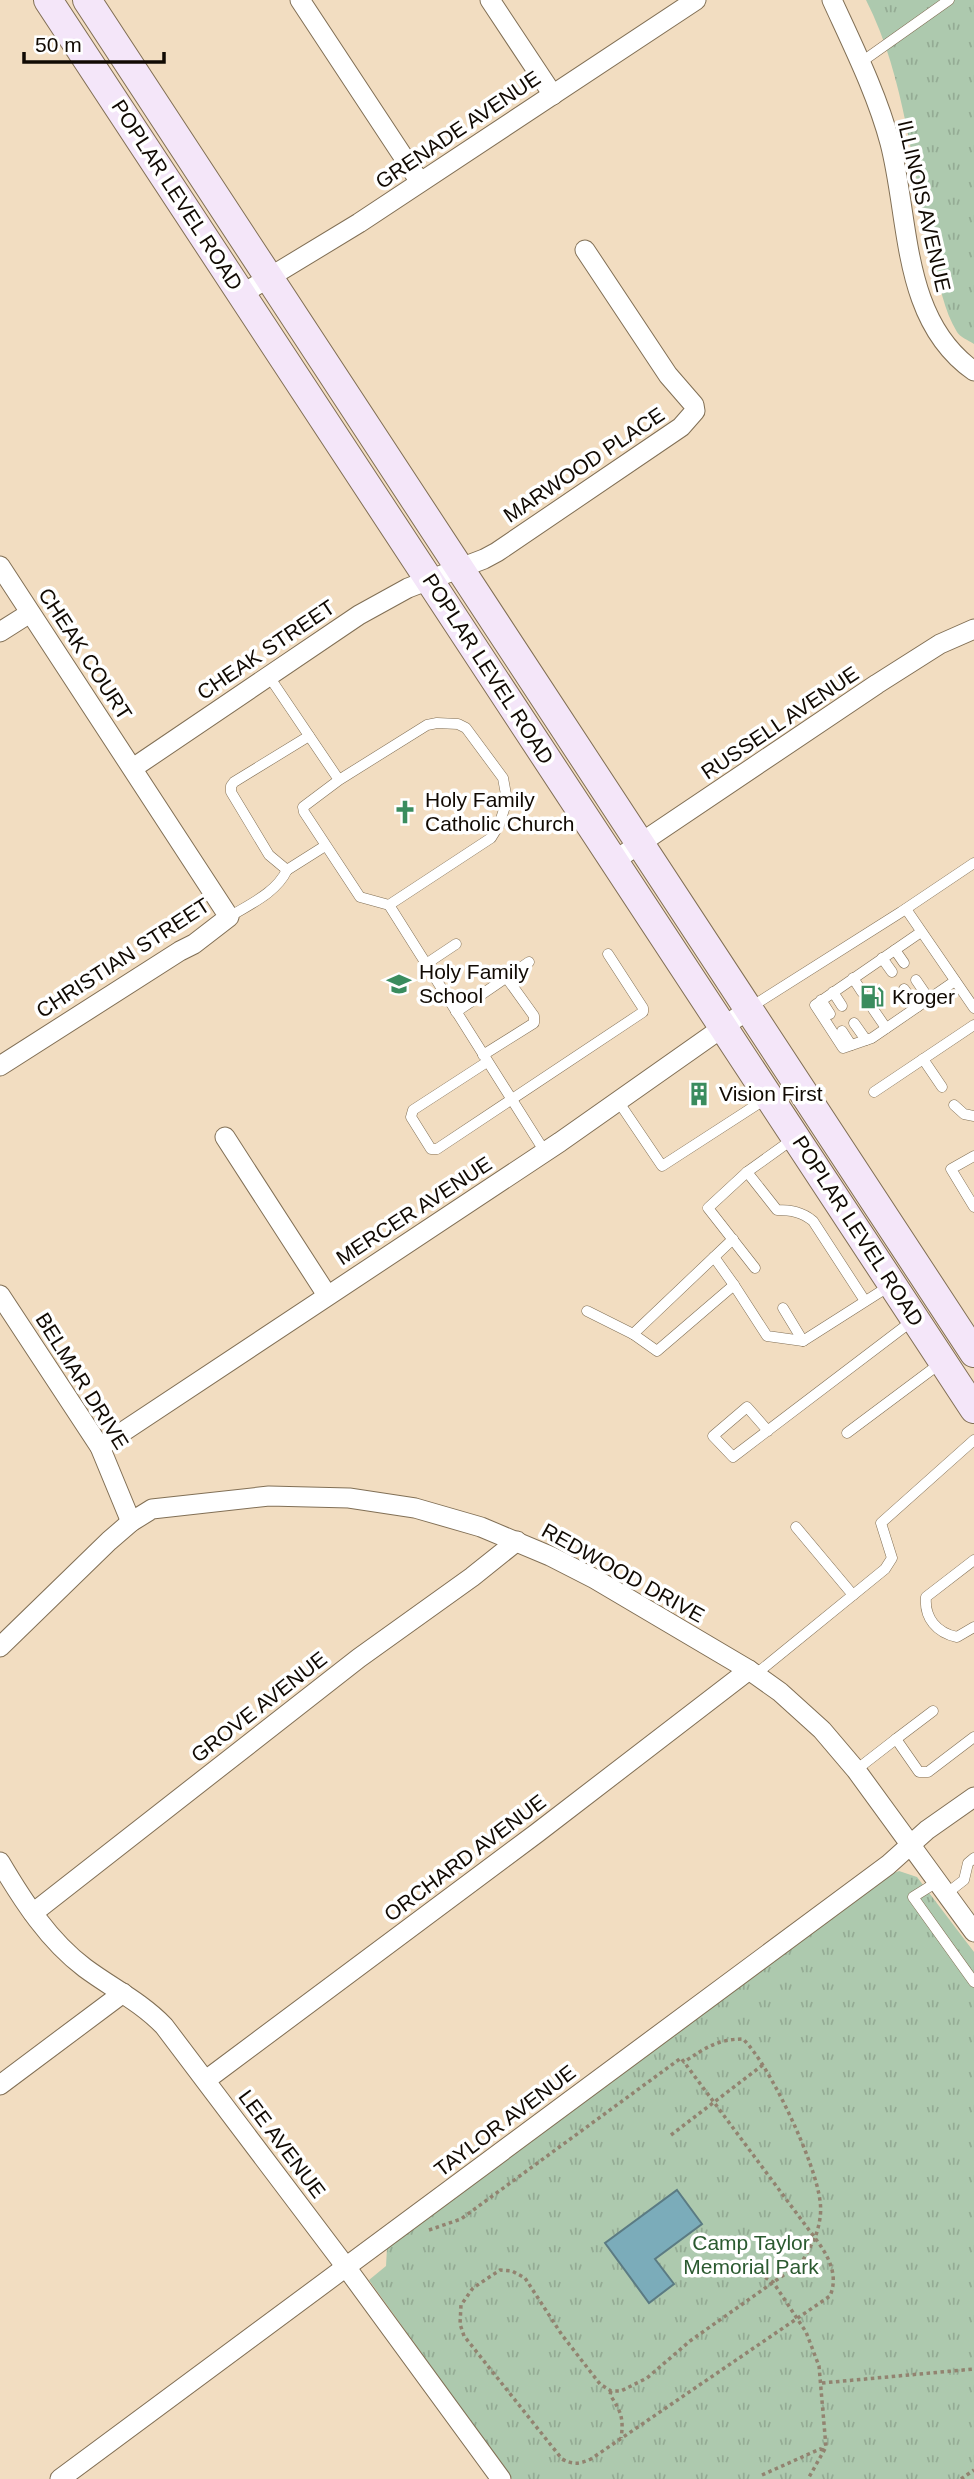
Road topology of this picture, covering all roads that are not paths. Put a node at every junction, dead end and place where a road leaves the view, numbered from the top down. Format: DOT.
graph roads {
  1 [pos="48,0"];
  2 [pos="87,0"];
  3 [pos="300,0"];
  4 [pos="490,0"];
  5 [pos="696,0"];
  6 [pos="832,0"];
  7 [pos="949,0"];
  8 [pos="860,64"];
  9 [pos="553,94"];
  10 [pos="419,182"];
  11 [pos="585,250"];
  12 [pos="270,278"];
  13 [pos="242,294"];
  14 [pos="974,371"];
  15 [pos="0,566"];
  16 [pos="459,569"];
  17 [pos="430,580"];
  18 [pos="30,613"];
  19 [pos="974,629"];
  20 [pos="0,632"];
  21 [pos="268,675"];
  22 [pos="309,736"];
  23 [pos="133,768"];
  24 [pos="338,780"];
  25 [pos="640,844"];
  26 [pos="325,846"];
  27 [pos="614,861"];
  28 [pos="974,863"];
  29 [pos="287,870"];
  30 [pos="388,905"];
  31 [pos="906,909"];
  32 [pos="229,917"];
  33 [pos="921,932"];
  34 [pos="456,944"];
  35 [pos="895,950"];
  36 [pos="608,954"];
  37 [pos="882,958"];
  38 [pos="529,962"];
  39 [pos="904,963"];
  40 [pos="426,964"];
  41 [pos="892,972"];
  42 [pos="506,977"];
  43 [pos="853,978"];
  44 [pos="916,980"];
  45 [pos="955,981"];
  46 [pos="904,989"];
  47 [pos="833,992"];
  48 [pos="862,992"];
  49 [pos="929,999"];
  50 [pos="821,1000"];
  51 [pos="842,1006"];
  52 [pos="917,1007"];
  53 [pos="749,1009"];
  54 [pos="873,1009"];
  55 [pos="974,1009"];
  56 [pos="456,1012"];
  57 [pos="830,1014"];
  58 [pos="854,1023"];
  59 [pos="974,1025"];
  60 [pos="724,1028"];
  61 [pos="886,1028"];
  62 [pos="842,1031"];
  63 [pos="866,1040"];
  64 [pos="851,1045"];
  65 [pos="485,1058"];
  66 [pos="923,1059"];
  67 [pos="0,1066"];
  68 [pos="942,1087"];
  69 [pos="874,1092"];
  70 [pos="769,1096"];
  71 [pos="512,1100"];
  72 [pos="618,1101"];
  73 [pos="954,1105"];
  74 [pos="974,1115"];
  75 [pos="225,1137"];
  76 [pos="796,1137"];
  77 [pos="545,1152"];
  78 [pos="974,1156"];
  79 [pos="747,1172"];
  80 [pos="974,1207"];
  81 [pos="733,1239"];
  82 [pos="714,1257"];
  83 [pos="755,1268"];
  84 [pos="893,1284"];
  85 [pos="734,1285"];
  86 [pos="0,1295"];
  87 [pos="327,1295"];
  88 [pos="865,1301"];
  89 [pos="783,1308"];
  90 [pos="587,1311"];
  91 [pos="916,1319"];
  92 [pos="633,1334"];
  93 [pos="803,1341"];
  94 [pos="974,1353"];
  95 [pos="957,1366"];
  96 [pos="974,1409"];
  97 [pos="768,1431"];
  98 [pos="847,1433"];
  99 [pos="974,1440"];
  100 [pos="100,1447"];
  101 [pos="131,1522"];
  102 [pos="796,1527"];
  103 [pos="517,1541"];
  104 [pos="974,1560"];
  105 [pos="853,1595"];
  106 [pos="974,1627"];
  107 [pos="0,1647"];
  108 [pos="753,1672"];
  109 [pos="933,1711"];
  110 [pos="974,1737"];
  111 [pos="896,1739"];
  112 [pos="856,1770"];
  113 [pos="974,1797"];
  114 [pos="911,1846"];
  115 [pos="974,1858"];
  116 [pos="0,1862"];
  117 [pos="942,1888"];
  118 [pos="33,1913"];
  119 [pos="974,1932"];
  120 [pos="974,1982"];
  121 [pos="123,1993"];
  122 [pos="206,2080"];
  123 [pos="0,2085"];
  124 [pos="346,2267"];
  125 [pos="60,2479"];
  126 [pos="501,2479"];
  1 -- 13 [label="main road, POPLAR LEVEL ROAD"];
  2 -- 12 [label="main road, POPLAR LEVEL ROAD"];
  3 -- 10 [label="street"];
  4 -- 9 [label="street"];
  5 -- 9 [label="street, GRENADE AVENUE"];
  6 -- 8 [label="street, ILLINOIS AVENUE"];
  7 -- 8 [label="lane"];
  8 -- 14 [label="street, ILLINOIS AVENUE"];
  9 -- 10 [label="street, GRENADE AVENUE"];
  10 -- 12 [label="street, GRENADE AVENUE"];
  11 -- 16 [label="street, MARWOOD PLACE"];
  12 -- 13 [label="street, GRENADE AVENUE"];
  12 -- 16 [label="main road, POPLAR LEVEL ROAD"];
  13 -- 17 [label="main road, POPLAR LEVEL ROAD"];
  15 -- 18 [label="street, CHEAK COURT"];
  16 -- 17 [label="street, MARWOOD PLACE"];
  16 -- 25 [label="main road, POPLAR LEVEL ROAD"];
  17 -- 21 [label="street, CHEAK STREET"];
  17 -- 27 [label="main road, POPLAR LEVEL ROAD"];
  18 -- 20 [label="street"];
  18 -- 23 [label="street, CHEAK COURT"];
  19 -- 25 [label="street, RUSSELL AVENUE"];
  21 -- 22 [label="lane"];
  21 -- 23 [label="street, CHEAK STREET"];
  22 -- 24 [label="lane"];
  22 -- 29 [label="lane"];
  23 -- 32 [label="street, CHRISTIAN STREET"];
  24 -- 26 [label="lane"];
  24 -- 30 [label="lane"];
  25 -- 27 [label="street, RUSSELL AVENUE"];
  25 -- 53 [label="main road, POPLAR LEVEL ROAD"];
  26 -- 29 [label="lane"];
  26 -- 30 [label="lane"];
  27 -- 60 [label="main road, POPLAR LEVEL ROAD"];
  28 -- 31 [label="lane"];
  29 -- 32 [label="lane"];
  30 -- 40 [label="lane"];
  31 -- 33 [label="lane"];
  31 -- 53 [label="lane"];
  32 -- 67 [label="street, CHRISTIAN STREET"];
  33 -- 35 [label="lane"];
  33 -- 45 [label="lane"];
  34 -- 40 [label="lane"];
  35 -- 37 [label="lane"];
  35 -- 39 [label="lane"];
  36 -- 71 [label="lane"];
  37 -- 41 [label="lane"];
  37 -- 43 [label="lane"];
  38 -- 42 [label="lane"];
  40 -- 56 [label="lane"];
  42 -- 56 [label="lane"];
  42 -- 65 [label="lane"];
  43 -- 47 [label="lane"];
  43 -- 48 [label="lane"];
  44 -- 49 [label="lane"];
  45 -- 49 [label="lane"];
  45 -- 55 [label="lane"];
  46 -- 52 [label="lane"];
  47 -- 50 [label="lane"];
  47 -- 51 [label="lane"];
  49 -- 52 [label="lane"];
  50 -- 57 [label="lane"];
  50 -- 64 [label="lane"];
  52 -- 61 [label="lane"];
  53 -- 60 [label="street, MERCER AVENUE"];
  53 -- 94 [label="main road, POPLAR LEVEL ROAD"];
  54 -- 61 [label="lane"];
  56 -- 65 [label="lane"];
  58 -- 63 [label="lane"];
  59 -- 66 [label="lane"];
  60 -- 70 [label="main road, POPLAR LEVEL ROAD"];
  60 -- 72 [label="street, MERCER AVENUE"];
  61 -- 63 [label="lane"];
  62 -- 64 [label="lane"];
  63 -- 64 [label="lane"];
  65 -- 71 [label="lane"];
  65 -- 71 [label="lane"];
  66 -- 68 [label="lane"];
  66 -- 69 [label="lane"];
  70 -- 72 [label="lane"];
  70 -- 76 [label="main road, POPLAR LEVEL ROAD"];
  71 -- 77 [label="lane"];
  72 -- 77 [label="street, MERCER AVENUE"];
  73 -- 74 [label="lane"];
  75 -- 87 [label="street"];
  76 -- 79 [label="lane"];
  76 -- 84 [label="main road, POPLAR LEVEL ROAD"];
  77 -- 87 [label="street, MERCER AVENUE"];
  78 -- 80 [label="lane"];
  79 -- 81 [label="lane"];
  79 -- 88 [label="lane"];
  81 -- 82 [label="lane"];
  81 -- 83 [label="lane"];
  82 -- 85 [label="lane"];
  82 -- 92 [label="lane"];
  84 -- 88 [label="lane"];
  84 -- 91 [label="main road, POPLAR LEVEL ROAD"];
  85 -- 92 [label="lane"];
  85 -- 93 [label="lane"];
  86 -- 100 [label="street, BELMAR DRIVE"];
  87 -- 100 [label="street, MERCER AVENUE"];
  88 -- 93 [label="lane"];
  89 -- 93 [label="lane"];
  90 -- 92 [label="lane"];
  91 -- 95 [label="main road, POPLAR LEVEL ROAD"];
  91 -- 97 [label="lane"];
  95 -- 96 [label="main road, POPLAR LEVEL ROAD"];
  95 -- 98 [label="lane"];
  97 -- 97 [label="lane"];
  99 -- 105 [label="lane"];
  100 -- 101 [label="street, BELMAR DRIVE"];
  101 -- 103 [label="street, REDWOOD DRIVE"];
  101 -- 107 [label="street"];
  102 -- 105 [label="lane"];
  103 -- 108 [label="street, REDWOOD DRIVE"];
  103 -- 118 [label="street, GROVE AVENUE"];
  104 -- 106 [label="lane"];
  105 -- 108 [label="lane"];
  108 -- 112 [label="street, REDWOOD DRIVE"];
  108 -- 122 [label="street, ORCHARD AVENUE"];
  109 -- 111 [label="lane"];
  110 -- 111 [label="lane"];
  111 -- 112 [label="lane"];
  112 -- 114 [label="street, REDWOOD DRIVE"];
  113 -- 114 [label="street, TAYLOR AVENUE"];
  114 -- 117 [label="street, REDWOOD DRIVE"];
  114 -- 124 [label="street, TAYLOR AVENUE"];
  115 -- 117 [label="lane"];
  116 -- 118 [label="street, LEE AVENUE"];
  117 -- 119 [label="street, REDWOOD DRIVE"];
  117 -- 120 [label="lane"];
  118 -- 121 [label="street, LEE AVENUE"];
  121 -- 122 [label="street, LEE AVENUE"];
  121 -- 123 [label="street"];
  122 -- 124 [label="street, LEE AVENUE"];
  124 -- 125 [label="street, TAYLOR AVENUE"];
  124 -- 126 [label="street, LEE AVENUE"];
}
